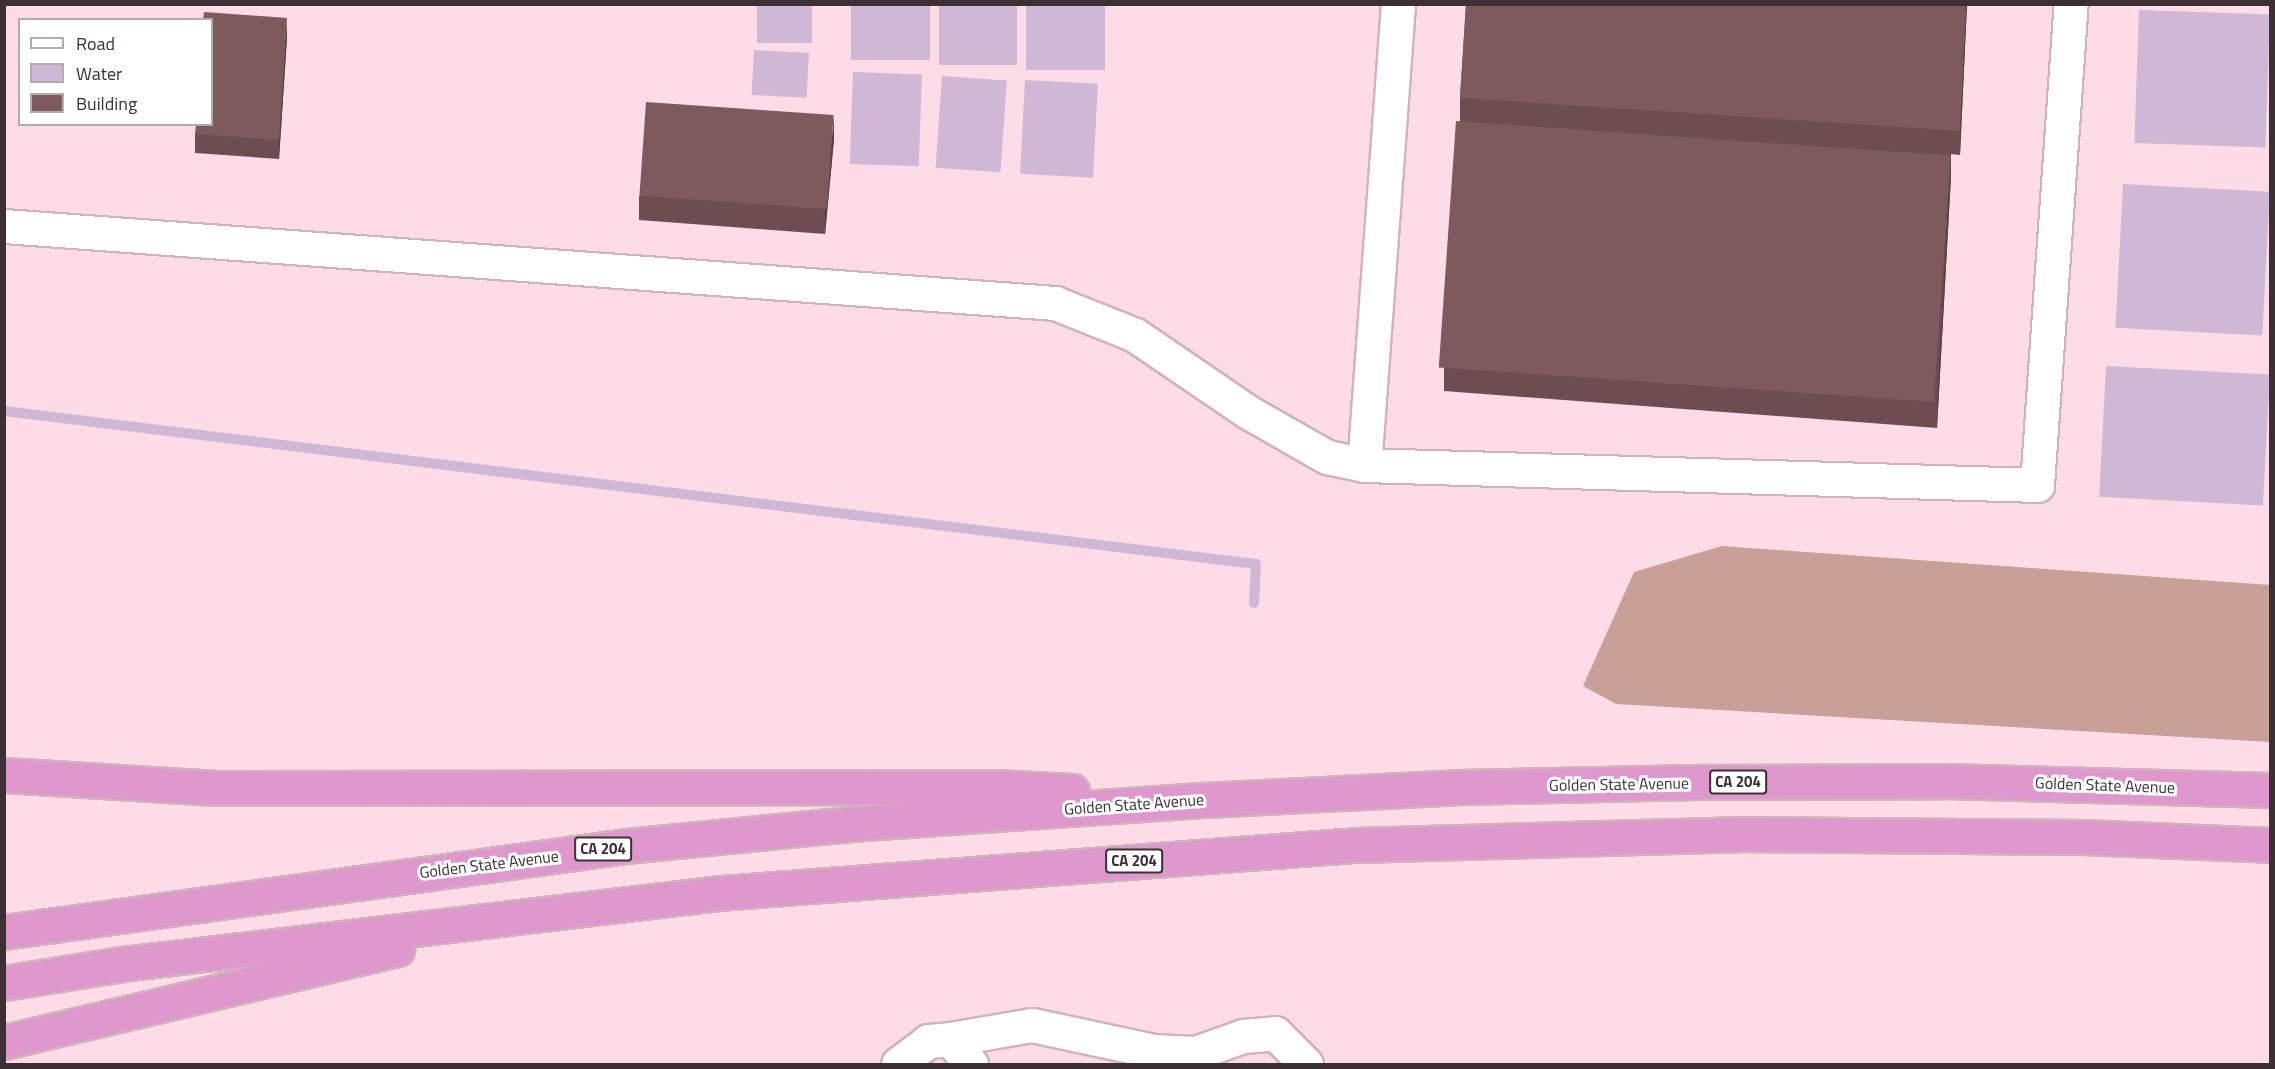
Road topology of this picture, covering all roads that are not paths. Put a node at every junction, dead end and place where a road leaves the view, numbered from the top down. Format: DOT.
graph roads {
  1 [pos="1398,4"];
  2 [pos="2071,4"];
  3 [pos="4,226"];
  4 [pos="1364,465"];
  5 [pos="4,775"];
  6 [pos="2271,790"];
  7 [pos="1205,800"];
  8 [pos="2271,845"];
  9 [pos="556,912"];
  10 [pos="4,932"];
  11 [pos="4,983"];
  12 [pos="950,1039"];
  13 [pos="4,1042"];
  14 [pos="898,1065"];
  15 [pos="971,1065"];
  16 [pos="1306,1065"];
  1 -- 4 [label="lane"];
  2 -- 4 [label="lane"];
  3 -- 4 [label="lane"];
  5 -- 7 [label="highway"];
  6 -- 7 [label="highway, Golden State Avenue / CA 204"];
  7 -- 10 [label="highway, Golden State Avenue / CA 204"];
  8 -- 9 [label="highway, CA 204"];
  9 -- 11 [label="highway, CA 204"];
  9 -- 13 [label="highway"];
  12 -- 14 [label="lane"];
  12 -- 15 [label="lane"];
  12 -- 16 [label="lane"];
}
